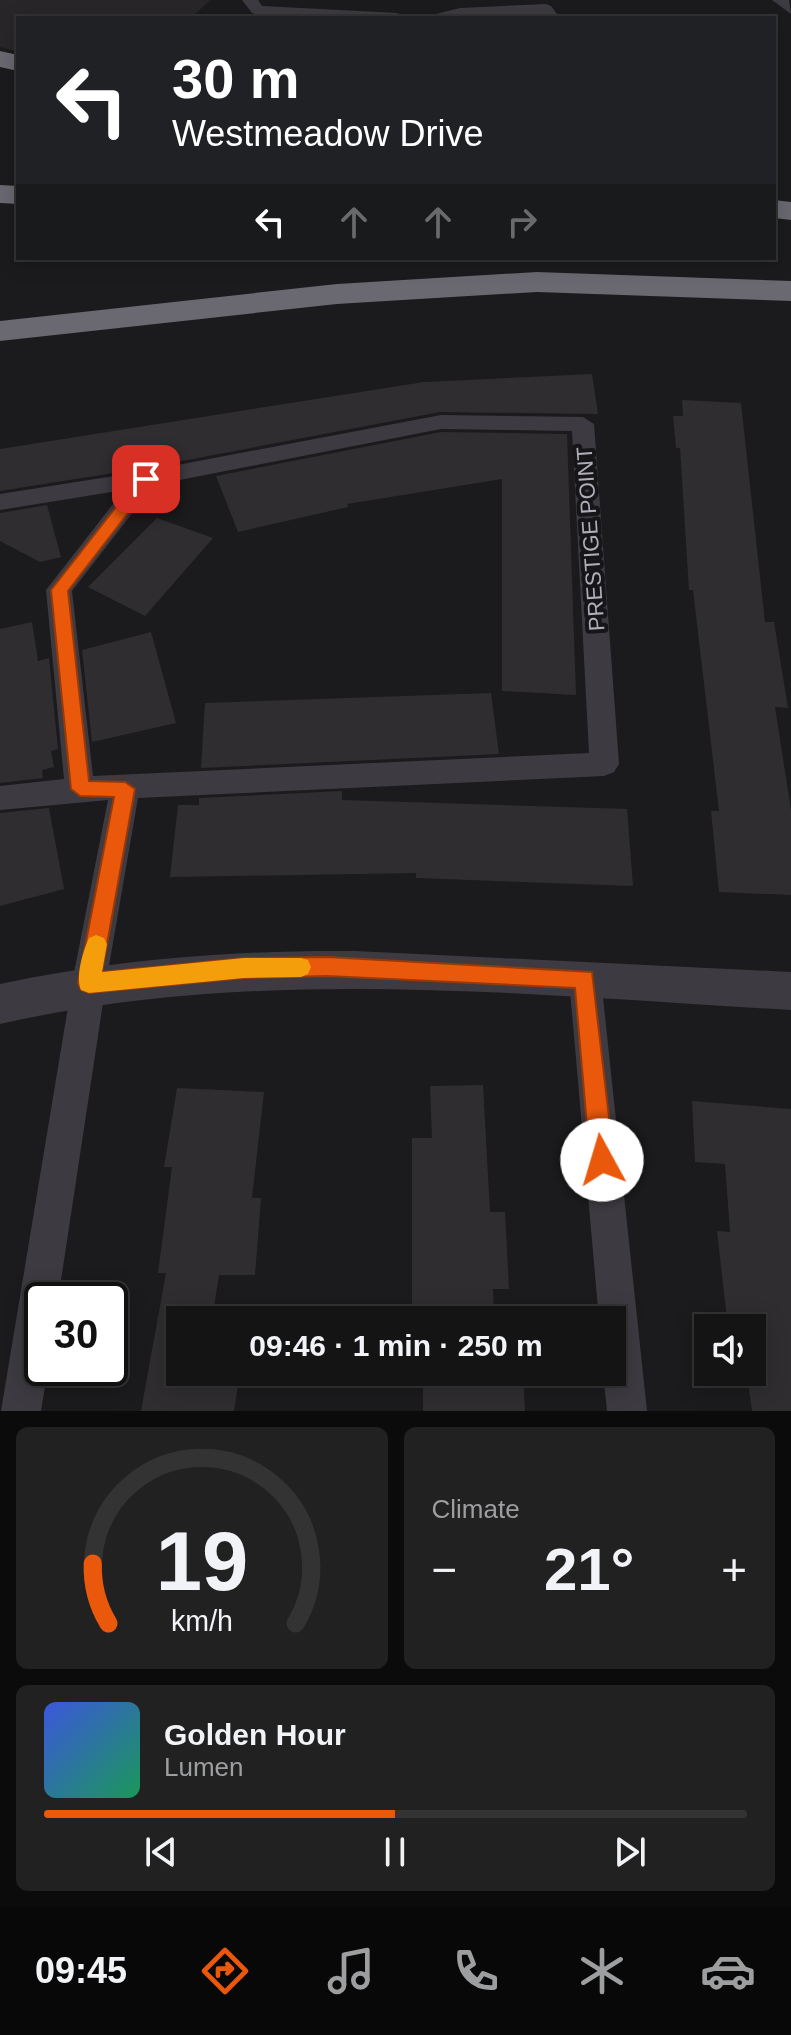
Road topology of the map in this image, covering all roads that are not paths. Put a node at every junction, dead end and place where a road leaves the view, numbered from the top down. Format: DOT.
graph roads {
  1 [pos="250,0"];
  2 [pos="780,0"];
  3 [pos="791,9"];
  4 [pos="362,16"];
  5 [pos="438,16"];
  6 [pos="551,16"];
  7 [pos="669,260"];
  8 [pos="791,272"];
  9 [pos="791,291"];
  10 [pos="0,331"];
  11 [pos="146,479"];
  12 [pos="0,502"];
  13 [pos="80,789"];
  14 [pos="125,789"];
  15 [pos="0,798"];
  16 [pos="585,979"];
  17 [pos="89,983"];
  18 [pos="791,991"];
  19 [pos="0,1004"];
  20 [pos="21,1411"];
  21 [pos="627,1411"];
  1 -- 4 [label="street"];
  2 -- 3 [label="street"];
  5 -- 6 [label="street"];
  7 -- 8 [label="highway"];
  9 -- 10 [label="highway"];
  11 -- 12 [label="street, PRESTIGE POINT"];
  11 -- 13 [label="street"];
  11 -- 14 [label="street, PRESTIGE POINT"];
  13 -- 14 [label="street, PRESTIGE POINT"];
  13 -- 15 [label="street, PRESTIGE POINT"];
  14 -- 17 [label="street"];
  16 -- 17 [label="street"];
  16 -- 18 [label="street"];
  16 -- 21 [label="street"];
  17 -- 19 [label="street"];
  17 -- 20 [label="street"];
}
